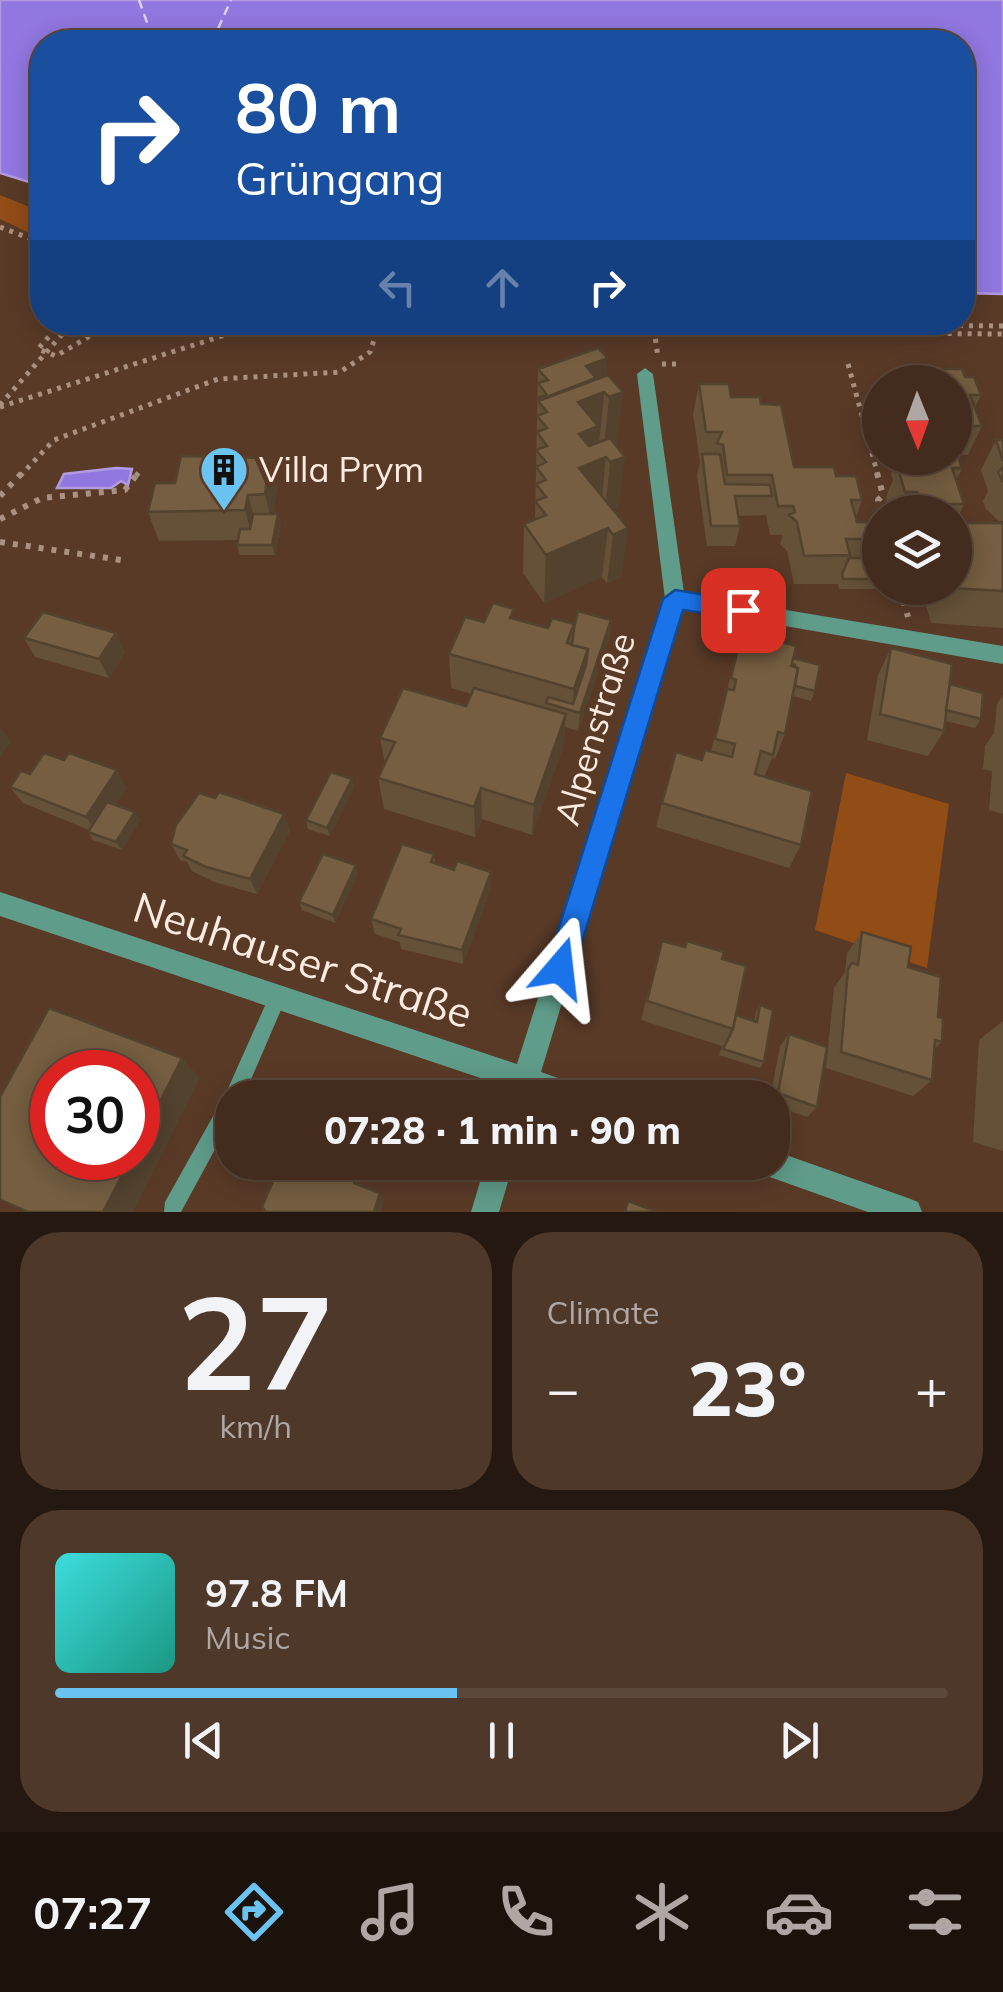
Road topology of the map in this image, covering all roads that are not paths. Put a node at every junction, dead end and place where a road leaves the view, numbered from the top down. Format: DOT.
graph roads {
  1 [pos="652,369"];
  2 [pos="675,599"];
  3 [pos="1003,655"];
  4 [pos="0,904"];
  5 [pos="278,996"];
  6 [pos="241,1080"];
  7 [pos="502,1080"];
  8 [pos="525,1080"];
  9 [pos="215,1131"];
  10 [pos="790,1170"];
  11 [pos="495,1180"];
  12 [pos="172,1209"];
  13 [pos="485,1212"];
  14 [pos="908,1212"];
  1 -- 2 [label="street, Alpenstraße"];
  2 -- 3 [label="street"];
  2 -- 8 [label="street, Alpenstraße"];
  4 -- 5 [label="street, Neuhauser Straße"];
  5 -- 6 [label="lane"];
  5 -- 7 [label="street, Neuhauser Straße"];
  9 -- 12 [label="lane"];
  10 -- 14 [label="street"];
  11 -- 13 [label="street"];
}
